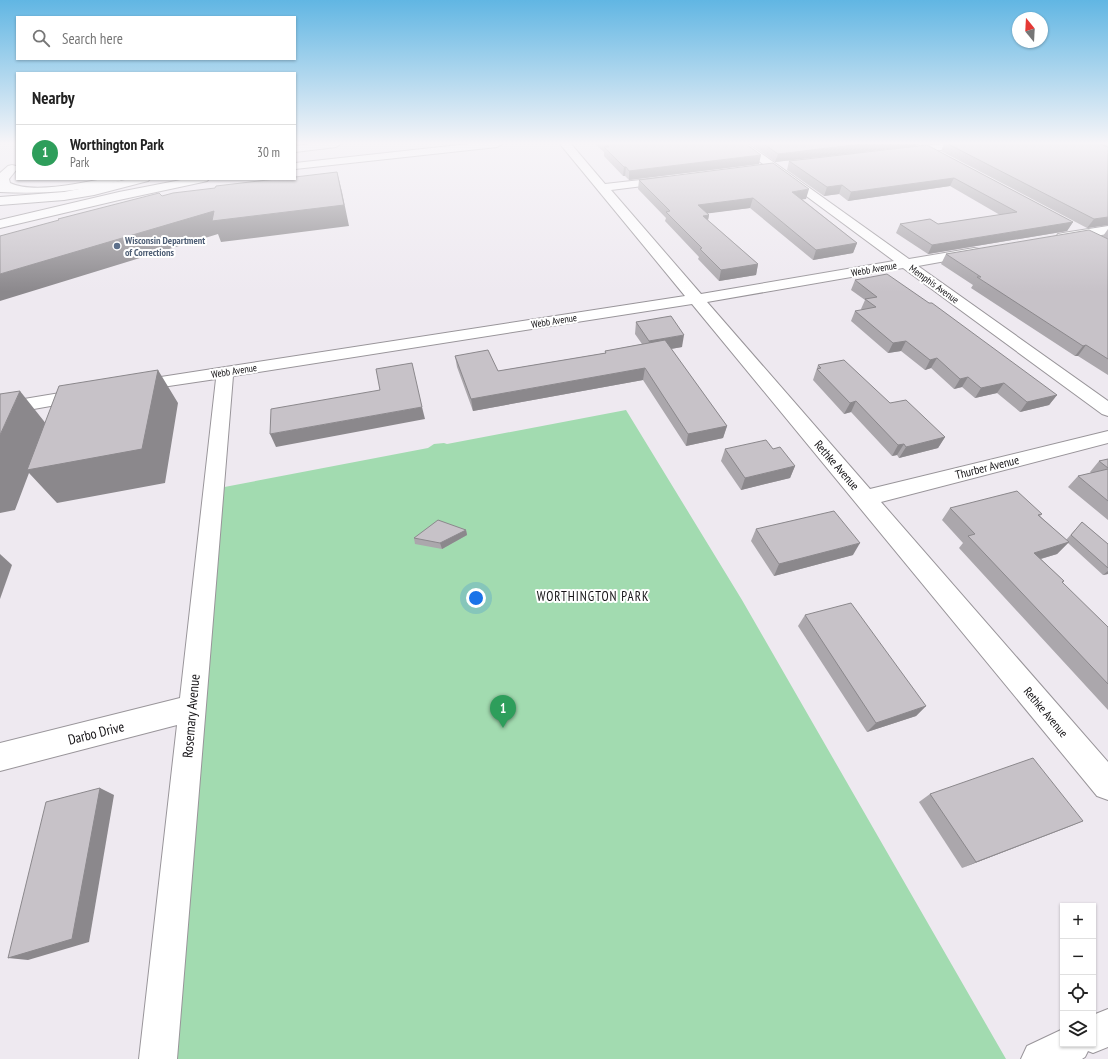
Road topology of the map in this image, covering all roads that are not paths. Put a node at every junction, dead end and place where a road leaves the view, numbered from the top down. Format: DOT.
graph roads {
  1 [pos="79,193"];
  2 [pos="134,193"];
  3 [pos="608,193"];
  4 [pos="810,193"];
  5 [pos="0,201"];
  6 [pos="0,224"];
  7 [pos="1071,226"];
  8 [pos="1108,230"];
  9 [pos="1085,234"];
  10 [pos="1054,239"];
  11 [pos="1102,243"];
  12 [pos="984,251"];
  13 [pos="906,264"];
  14 [pos="696,299"];
  15 [pos="225,372"];
  16 [pos="118,389"];
  17 [pos="96,393"];
  18 [pos="0,409"];
  19 [pos="1108,410"];
  20 [pos="1108,437"];
  21 [pos="865,498"];
  22 [pos="192,708"];
  23 [pos="0,756"];
  24 [pos="1108,785"];
  25 [pos="1108,1028"];
  26 [pos="1096,1033"];
  27 [pos="1066,1047"];
  28 [pos="158,1059"];
  29 [pos="1040,1059"];
  1 -- 5 [label="main road"];
  2 -- 6 [label="main road"];
  3 -- 14 [label="main road, Rethke Avenue"];
  4 -- 13 [label="main road, Memphis Avenue"];
  7 -- 9 [label="main road"];
  8 -- 9 [label="main road"];
  9 -- 10 [label="main road"];
  9 -- 11 [label="main road"];
  12 -- 13 [label="main road, Webb Avenue"];
  13 -- 14 [label="main road, Webb Avenue"];
  13 -- 19 [label="main road, Memphis Avenue"];
  14 -- 15 [label="main road, Webb Avenue"];
  14 -- 21 [label="main road, Rethke Avenue"];
  15 -- 16 [label="main road, Webb Avenue"];
  15 -- 22 [label="main road, Rosemary Avenue"];
  17 -- 18 [label="main road"];
  20 -- 21 [label="main road, Thurber Avenue"];
  21 -- 24 [label="main road, Rethke Avenue"];
  22 -- 23 [label="main road, Darbo Drive"];
  22 -- 28 [label="main road, Rosemary Avenue"];
  25 -- 26 [label="main road"];
  27 -- 29 [label="main road"];
}
